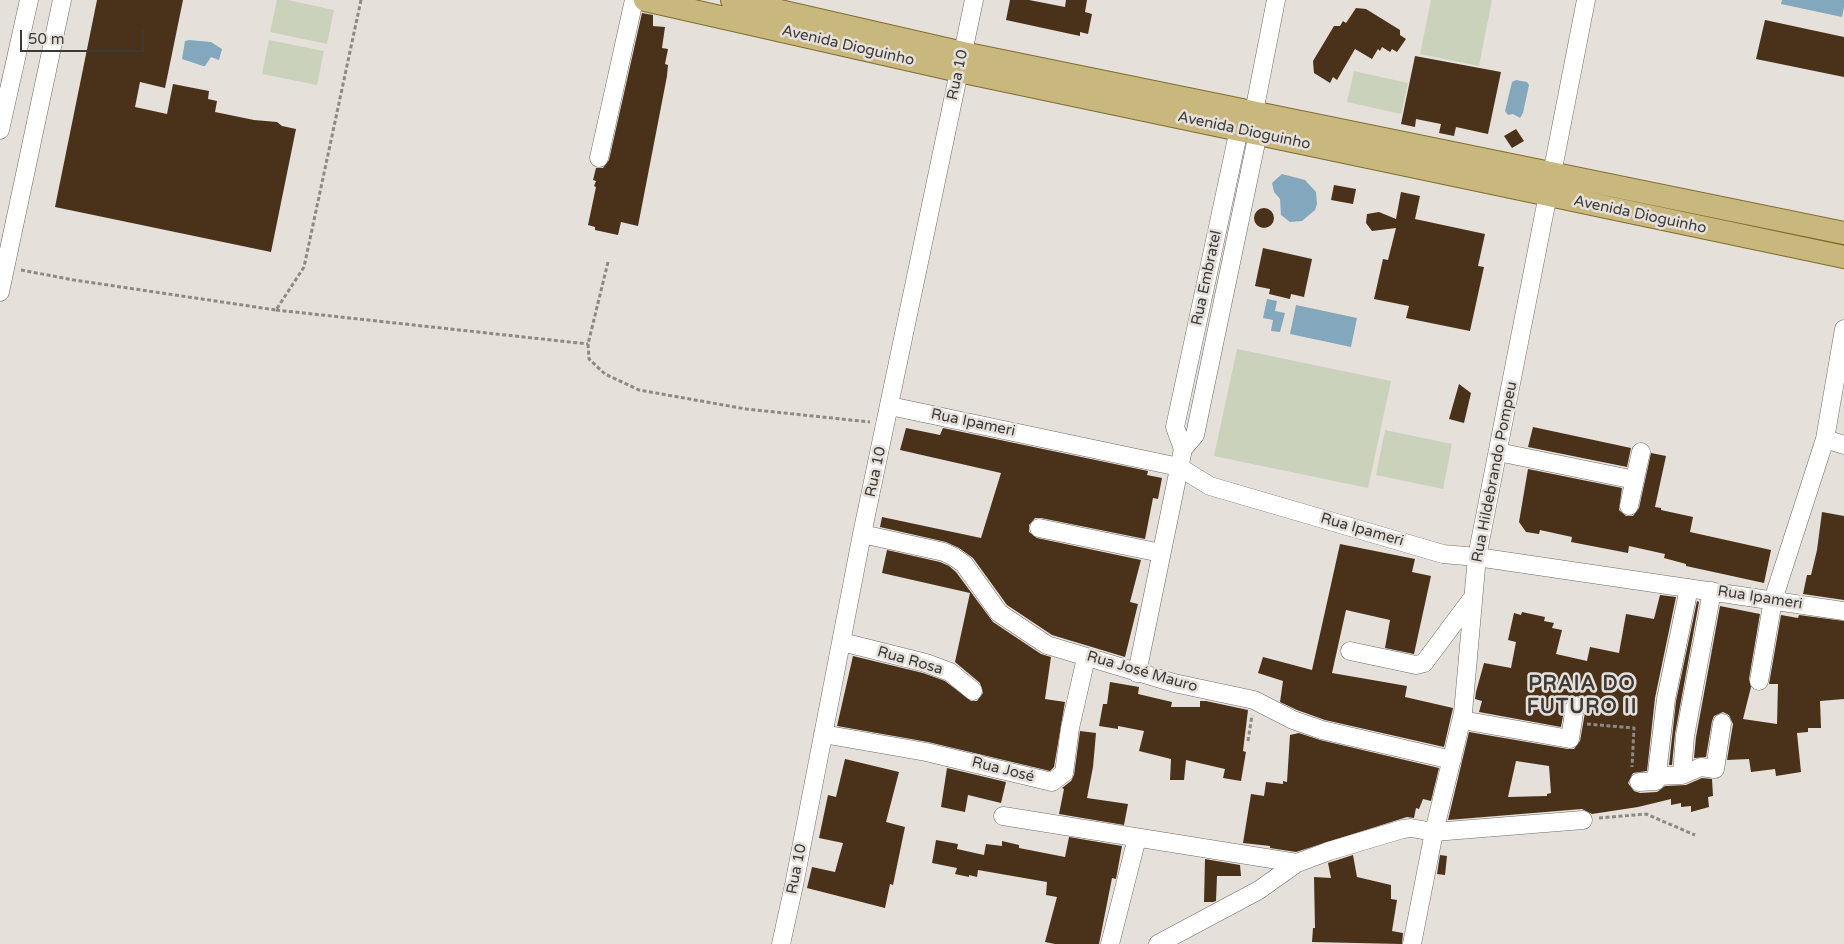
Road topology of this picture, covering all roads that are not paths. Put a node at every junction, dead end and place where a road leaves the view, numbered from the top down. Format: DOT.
graph roads {
  1 [pos="29,0"];
  2 [pos="62,0"];
  3 [pos="634,0"];
  4 [pos="732,0"];
  5 [pos="974,0"];
  6 [pos="1276,0"];
  7 [pos="1586,0"];
  8 [pos="657,1"];
  9 [pos="961,62"];
  10 [pos="1250,125"];
  11 [pos="0,130"];
  12 [pos="600,158"];
  13 [pos="1551,185"];
  14 [pos="1844,233"];
  15 [pos="6,239"];
  16 [pos="1844,257"];
  17 [pos="0,292"];
  18 [pos="1844,330"];
  19 [pos="890,406"];
  20 [pos="1825,439"];
  21 [pos="1844,445"];
  22 [pos="1498,452"];
  23 [pos="1641,452"];
  24 [pos="1179,467"];
  25 [pos="1635,480"];
  26 [pos="1630,506"];
  27 [pos="1039,528"];
  28 [pos="862,534"];
  29 [pos="1161,553"];
  30 [pos="1477,557"];
  31 [pos="1689,588"];
  32 [pos="1712,591"];
  33 [pos="1472,600"];
  34 [pos="1773,600"];
  35 [pos="1844,611"];
  36 [pos="842,642"];
  37 [pos="1350,651"];
  38 [pos="1086,658"];
  39 [pos="1138,673"];
  40 [pos="1759,681"];
  41 [pos="974,691"];
  42 [pos="1574,714"];
  43 [pos="1462,720"];
  44 [pos="1722,724"];
  45 [pos="823,734"];
  46 [pos="1452,760"];
  47 [pos="1682,775"];
  48 [pos="1657,776"];
  49 [pos="1639,782"];
  50 [pos="1003,816"];
  51 [pos="1583,820"];
  52 [pos="1434,832"];
  53 [pos="1136,838"];
  54 [pos="1297,863"];
  55 [pos="781,944"];
  56 [pos="1110,944"];
  57 [pos="1158,944"];
  58 [pos="1412,944"];
  1 -- 11 [label="street"];
  2 -- 15 [label="street"];
  3 -- 12 [label="street"];
  4 -- 9 [label="main road, Avenida Dioguinho"];
  5 -- 9 [label="street, Rua 10"];
  6 -- 10 [label="street, Rua Embratel"];
  7 -- 13 [label="street, Rua Hildebrando Pompeu"];
  8 -- 9 [label="main road, Avenida Dioguinho"];
  9 -- 10 [label="main road, Avenida Dioguinho"];
  9 -- 19 [label="street, Rua 10"];
  10 -- 13 [label="main road, Avenida Dioguinho"];
  10 -- 24 [label="street, Rua Embratel"];
  13 -- 14 [label="main road, Avenida Dioguinho"];
  13 -- 16 [label="main road, Avenida Dioguinho"];
  13 -- 22 [label="street, Rua Hildebrando Pompeu"];
  15 -- 17 [label="street"];
  18 -- 20 [label="street"];
  19 -- 24 [label="street, Rua Ipameri"];
  19 -- 28 [label="street, Rua 10"];
  20 -- 21 [label="street"];
  20 -- 34 [label="street"];
  22 -- 25 [label="street"];
  22 -- 30 [label="street, Rua Hildebrando Pompeu"];
  23 -- 25 [label="street"];
  24 -- 29 [label="street, Rua Embratel"];
  24 -- 30 [label="street, Rua Ipameri"];
  25 -- 26 [label="street"];
  27 -- 29 [label="street"];
  28 -- 36 [label="street, Rua 10"];
  28 -- 38 [label="street, Rua José Mauro"];
  29 -- 39 [label="street, Rua Embratel"];
  30 -- 31 [label="street, Rua Ipameri"];
  30 -- 33 [label="street, Rua Hildebrando Pompeu"];
  31 -- 32 [label="street, Rua Ipameri"];
  31 -- 48 [label="street"];
  32 -- 34 [label="street, Rua Ipameri"];
  32 -- 47 [label="street"];
  33 -- 37 [label="street"];
  33 -- 43 [label="street, Rua Hildebrando Pompeu"];
  34 -- 35 [label="street, Rua Ipameri"];
  34 -- 40 [label="street"];
  36 -- 41 [label="street, Rua Rosa"];
  36 -- 45 [label="street, Rua 10"];
  38 -- 39 [label="street, Rua José Mauro"];
  38 -- 45 [label="street, Rua José"];
  39 -- 46 [label="street, Rua José Mauro"];
  42 -- 43 [label="street"];
  43 -- 46 [label="street, Rua Hildebrando Pompeu"];
  44 -- 47 [label="street"];
  45 -- 55 [label="street, Rua 10"];
  46 -- 52 [label="street, Rua Hildebrando Pompeu"];
  47 -- 48 [label="street"];
  48 -- 49 [label="street"];
  50 -- 53 [label="street"];
  51 -- 52 [label="street"];
  52 -- 54 [label="street"];
  52 -- 58 [label="street, Rua Hildebrando Pompeu"];
  53 -- 54 [label="street"];
  53 -- 56 [label="street"];
  54 -- 57 [label="street"];
}
